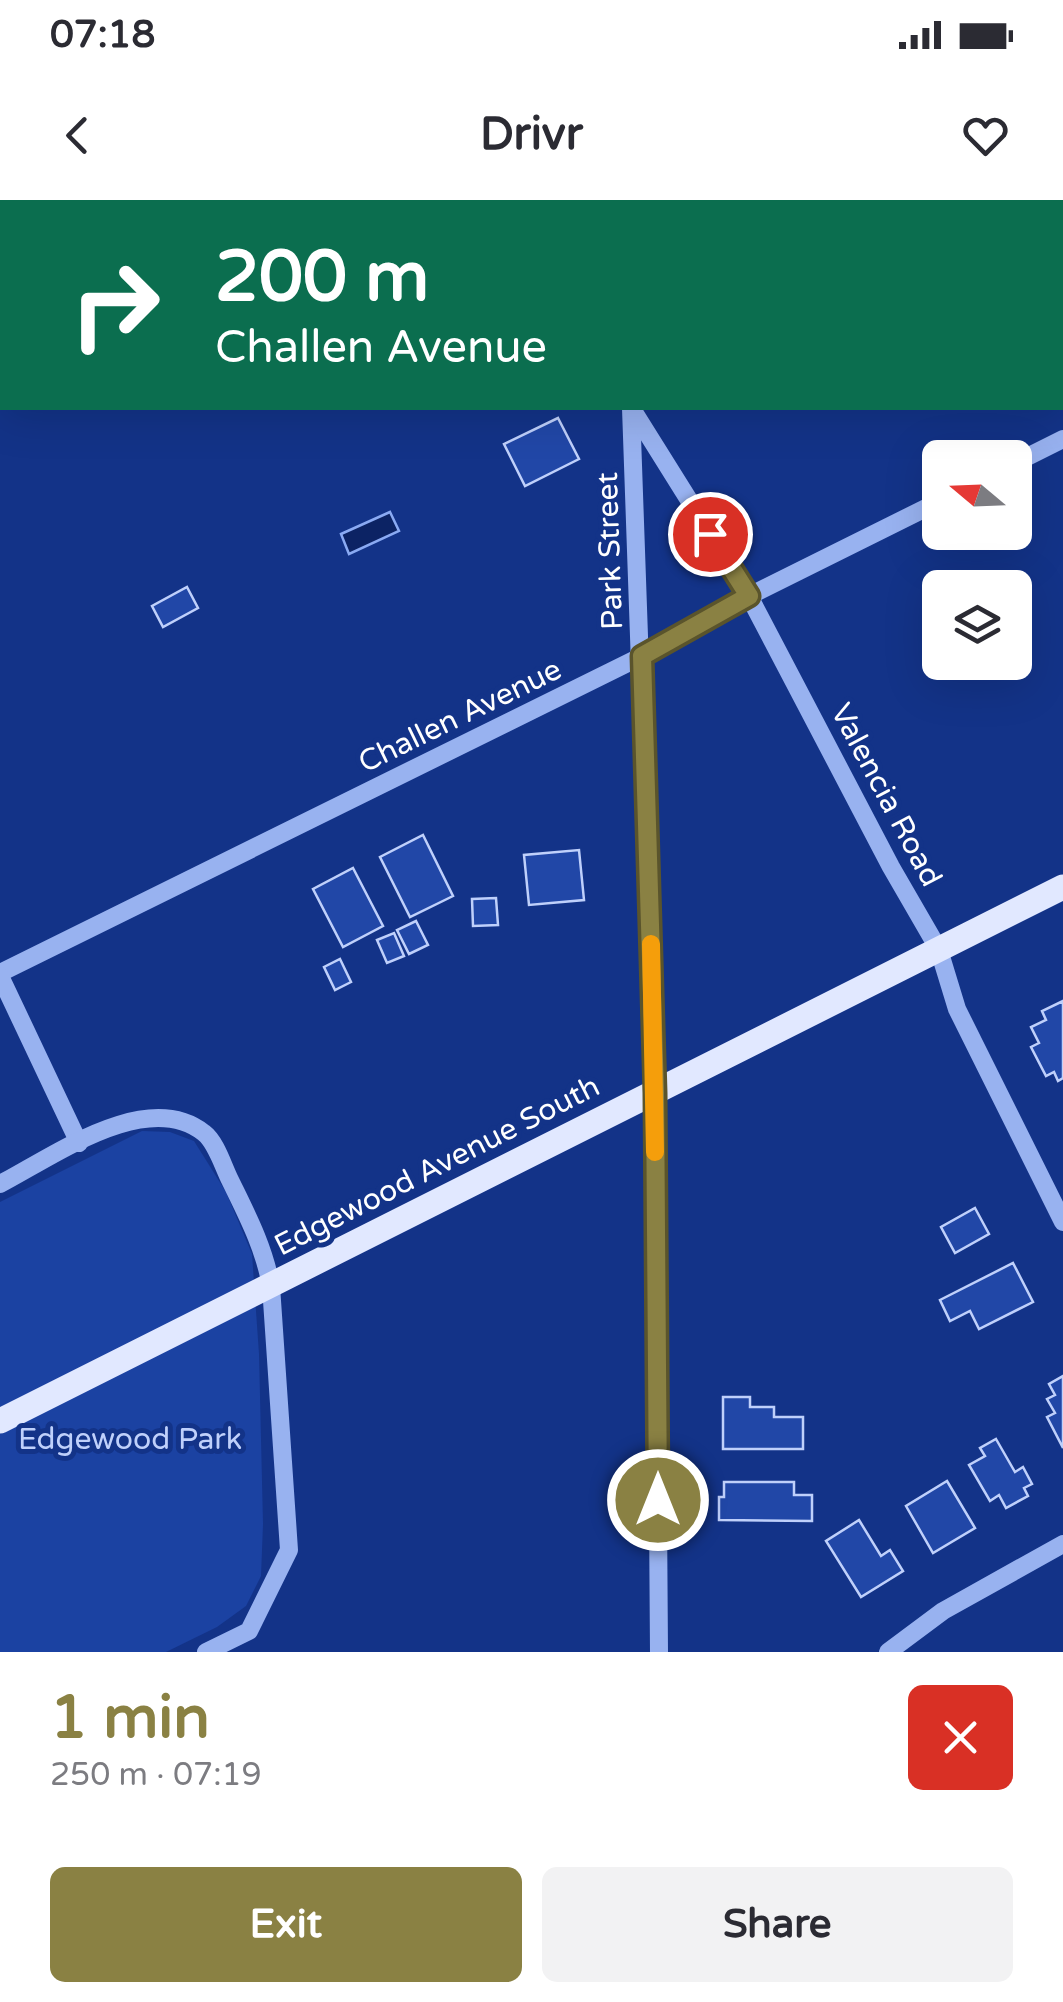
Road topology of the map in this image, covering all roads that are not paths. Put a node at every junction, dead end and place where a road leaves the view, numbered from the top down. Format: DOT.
graph roads {
  1 [pos="631,410"];
  2 [pos="632,410"];
  3 [pos="1063,439"];
  4 [pos="1032,454"];
  5 [pos="922,510"];
  6 [pos="749,596"];
  7 [pos="642,656"];
  8 [pos="1063,887"];
  9 [pos="939,950"];
  10 [pos="0,975"];
  11 [pos="655,1093"];
  12 [pos="79,1142"];
  13 [pos="0,1184"];
  14 [pos="1063,1222"];
  15 [pos="271,1286"];
  16 [pos="0,1422"];
  17 [pos="1063,1544"];
  18 [pos="206,1652"];
  19 [pos="660,1652"];
  20 [pos="888,1652"];
  1 -- 7 [label="street, Park Street"];
  2 -- 6 [label="street, Valencia Road"];
  3 -- 4 [label="street"];
  5 -- 6 [label="street, Challen Avenue"];
  6 -- 7 [label="street, Challen Avenue"];
  6 -- 9 [label="street, Valencia Road"];
  7 -- 10 [label="street, Challen Avenue"];
  7 -- 11 [label="street, Park Street"];
  8 -- 9 [label="main road, Edgewood Avenue South"];
  9 -- 11 [label="main road, Edgewood Avenue South"];
  9 -- 14 [label="street, Valencia Road"];
  10 -- 12 [label="street"];
  11 -- 15 [label="main road, Edgewood Avenue South"];
  11 -- 19 [label="street, Park Street"];
  12 -- 13 [label="street"];
  12 -- 15 [label="street"];
  15 -- 16 [label="main road, Edgewood Avenue South"];
  15 -- 18 [label="street"];
  17 -- 20 [label="street"];
}
